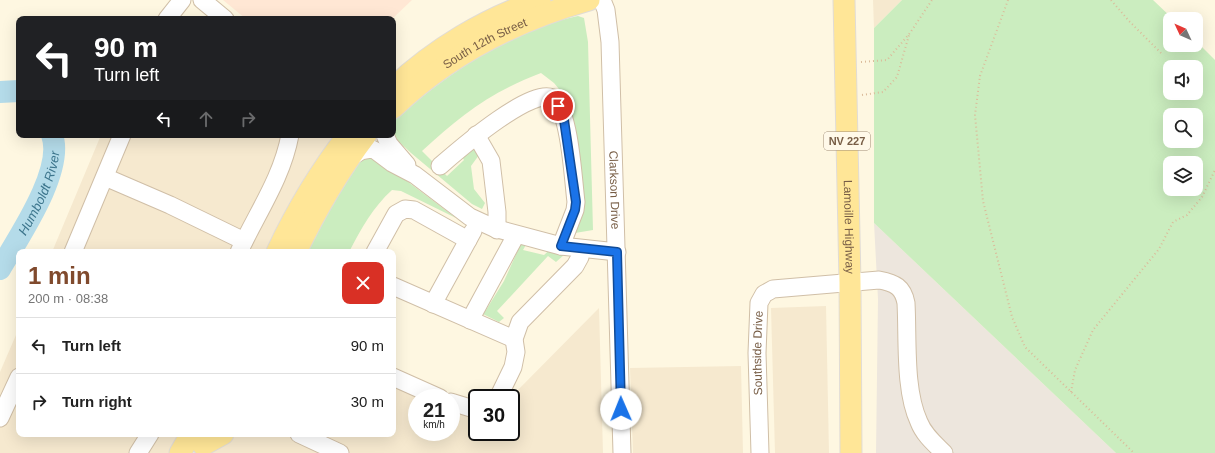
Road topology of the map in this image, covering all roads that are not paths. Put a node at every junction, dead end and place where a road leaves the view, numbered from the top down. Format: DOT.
graph roads {
  1 [pos="182,0"];
  2 [pos="202,0"];
  3 [pos="540,0"];
  4 [pos="589,0"];
  5 [pos="602,0"];
  6 [pos="844,0"];
  7 [pos="169,16"];
  8 [pos="221,16"];
  9 [pos="396,99"];
  10 [pos="396,101"];
  11 [pos="476,135"];
  12 [pos="121,138"];
  13 [pos="289,138"];
  14 [pos="346,138"];
  15 [pos="364,138"];
  16 [pos="386,138"];
  17 [pos="348,159"];
  18 [pos="440,166"];
  19 [pos="415,175"];
  20 [pos="105,177"];
  21 [pos="478,222"];
  22 [pos="497,230"];
  23 [pos="516,235"];
  24 [pos="468,240"];
  25 [pos="561,246"];
  26 [pos="241,247"];
  27 [pos="74,249"];
  28 [pos="279,249"];
  29 [pos="297,249"];
  30 [pos="377,249"];
  31 [pos="581,249"];
  32 [pos="617,252"];
  33 [pos="850,282"];
  34 [pos="396,287"];
  35 [pos="433,304"];
  36 [pos="470,320"];
  37 [pos="514,339"];
  38 [pos="396,378"];
  39 [pos="16,383"];
  40 [pos="420,389"];
  41 [pos="502,389"];
  42 [pos="0,418"];
  43 [pos="213,437"];
  44 [pos="305,437"];
  45 [pos="200,441"];
  46 [pos="335,452"];
  47 [pos="180,453"];
  48 [pos="622,453"];
  49 [pos="760,453"];
  50 [pos="851,453"];
  51 [pos="944,453"];
  1 -- 7 [label="street"];
  2 -- 8 [label="street"];
  3 -- 9 [label="main road, South 12th Street"];
  4 -- 10 [label="main road, South 12th Street"];
  5 -- 32 [label="street, Clarkson Drive"];
  6 -- 33 [label="main road, Lamoille Highway / NV 227"];
  11 -- 18 [label="street"];
  11 -- 22 [label="street"];
  11 -- 25 [label="street"];
  12 -- 20 [label="street"];
  13 -- 26 [label="street"];
  14 -- 28 [label="main road"];
  15 -- 17 [label="main road"];
  16 -- 19 [label="street"];
  17 -- 19 [label="street"];
  17 -- 29 [label="main road"];
  19 -- 21 [label="street"];
  20 -- 26 [label="street"];
  20 -- 27 [label="street"];
  21 -- 22 [label="street"];
  21 -- 24 [label="street"];
  22 -- 23 [label="street"];
  23 -- 25 [label="street"];
  23 -- 36 [label="street"];
  24 -- 30 [label="street"];
  24 -- 35 [label="street"];
  25 -- 31 [label="street"];
  31 -- 32 [label="street"];
  31 -- 37 [label="street"];
  32 -- 48 [label="street, Clarkson Drive"];
  33 -- 49 [label="street, Southside Drive"];
  33 -- 50 [label="main road, Lamoille Highway / NV 227"];
  33 -- 51 [label="street, Southside Drive"];
  34 -- 35 [label="street"];
  35 -- 36 [label="street"];
  36 -- 37 [label="street"];
  37 -- 41 [label="street"];
  38 -- 40 [label="street"];
  39 -- 42 [label="street"];
  43 -- 45 [label="main road"];
  44 -- 46 [label="street"];
  45 -- 47 [label="main road"];
}
